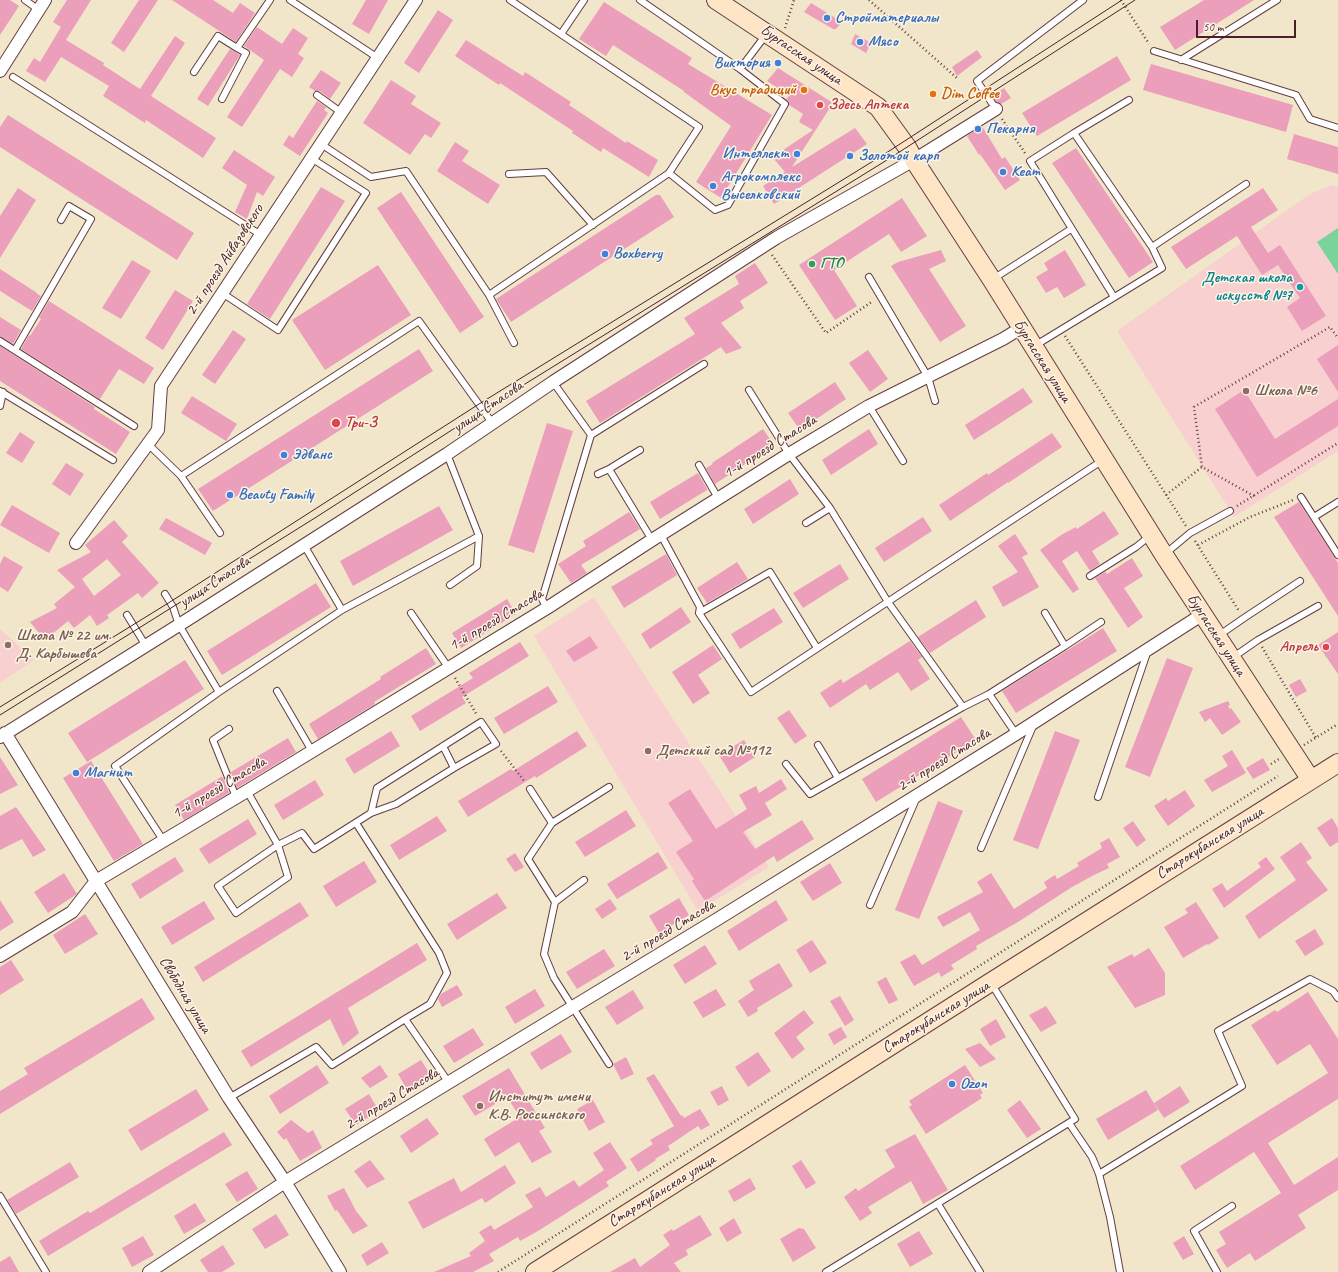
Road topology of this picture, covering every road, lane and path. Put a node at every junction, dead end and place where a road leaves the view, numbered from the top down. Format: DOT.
graph roads {
  1 [pos="24,0"];
  2 [pos="270,0"];
  3 [pos="290,0"];
  4 [pos="416,0"];
  5 [pos="510,0"];
  6 [pos="584,0"];
  7 [pos="640,0"];
  8 [pos="716,0"];
  9 [pos="794,0"];
  10 [pos="869,0"];
  11 [pos="1083,0"];
  12 [pos="1121,0"];
  13 [pos="1277,0"];
  14 [pos="42,5"];
  15 [pos="561,34"];
  16 [pos="774,37"];
  17 [pos="237,48"];
  18 [pos="1154,52"];
  19 [pos="378,58"];
  20 [pos="1181,60"];
  21 [pos="740,69"];
  22 [pos="0,71"];
  23 [pos="194,72"];
  24 [pos="13,77"];
  25 [pos="957,78"];
  26 [pos="317,95"];
  27 [pos="222,99"];
  28 [pos="1129,100"];
  29 [pos="996,108"];
  30 [pos="342,112"];
  31 [pos="1338,128"];
  32 [pos="1074,133"];
  33 [pos="321,144"];
  34 [pos="311,158"];
  35 [pos="914,160"];
  36 [pos="1030,161"];
  37 [pos="669,172"];
  38 [pos="508,174"];
  39 [pos="1246,184"];
  40 [pos="60,220"];
  41 [pos="593,225"];
  42 [pos="1071,229"];
  43 [pos="260,235"];
  44 [pos="765,245"];
  45 [pos="1152,247"];
  46 [pos="869,276"];
  47 [pos="992,280"];
  48 [pos="222,294"];
  49 [pos="489,295"];
  50 [pos="880,296"];
  51 [pos="1114,297"];
  52 [pos="1021,328"];
  53 [pos="1338,338"];
  54 [pos="0,341"];
  55 [pos="514,343"];
  56 [pos="1033,347"];
  57 [pos="15,350"];
  58 [pos="704,364"];
  59 [pos="928,377"];
  60 [pos="553,382"];
  61 [pos="749,390"];
  62 [pos="1,391"];
  63 [pos="935,401"];
  64 [pos="0,406"];
  65 [pos="869,406"];
  66 [pos="493,424"];
  67 [pos="134,426"];
  68 [pos="591,435"];
  69 [pos="1338,443"];
  70 [pos="148,444"];
  71 [pos="640,450"];
  72 [pos="447,454"];
  73 [pos="789,454"];
  74 [pos="1104,459"];
  75 [pos="113,460"];
  76 [pos="903,461"];
  77 [pos="699,465"];
  78 [pos="1202,467"];
  79 [pos="609,469"];
  80 [pos="598,474"];
  81 [pos="181,476"];
  82 [pos="1166,495"];
  83 [pos="1254,496"];
  84 [pos="1301,497"];
  85 [pos="718,498"];
  86 [pos="1338,502"];
  87 [pos="830,508"];
  88 [pos="1230,511"];
  89 [pos="1314,517"];
  90 [pos="806,523"];
  91 [pos="220,533"];
  92 [pos="1152,534"];
  93 [pos="479,536"];
  94 [pos="656,537"];
  95 [pos="76,542"];
  96 [pos="303,545"];
  97 [pos="1198,545"];
  98 [pos="1338,555"];
  99 [pos="1164,556"];
  100 [pos="1090,576"];
  101 [pos="1300,581"];
  102 [pos="450,585"];
  103 [pos="165,594"];
  104 [pos="888,602"];
  105 [pos="1318,606"];
  106 [pos="547,608"];
  107 [pos="342,610"];
  108 [pos="699,613"];
  109 [pos="1045,613"];
  110 [pos="127,614"];
  111 [pos="411,614"];
  112 [pos="1203,614"];
  113 [pos="1101,622"];
  114 [pos="180,625"];
  115 [pos="1217,637"];
  116 [pos="146,646"];
  117 [pos="1066,646"];
  118 [pos="817,648"];
  119 [pos="1149,649"];
  120 [pos="1231,659"];
  121 [pos="448,667"];
  122 [pos="277,691"];
  123 [pos="219,692"];
  124 [pos="989,694"];
  125 [pos="963,708"];
  126 [pos="481,722"];
  127 [pos="1035,722"];
  128 [pos="229,729"];
  129 [pos="1016,734"];
  130 [pos="3,735"];
  131 [pos="496,744"];
  132 [pos="818,745"];
  133 [pos="443,746"];
  134 [pos="312,751"];
  135 [pos="1338,763"];
  136 [pos="786,764"];
  137 [pos="454,768"];
  138 [pos="1278,776"];
  139 [pos="838,778"];
  140 [pos="1311,780"];
  141 [pos="609,787"];
  142 [pos="530,788"];
  143 [pos="247,791"];
  144 [pos="917,796"];
  145 [pos="236,797"];
  146 [pos="1098,797"];
  147 [pos="371,814"];
  148 [pos="356,823"];
  149 [pos="552,823"];
  150 [pos="163,840"];
  151 [pos="278,845"];
  152 [pos="981,848"];
  153 [pos="584,880"];
  154 [pos="96,881"];
  155 [pos="555,902"];
  156 [pos="870,905"];
  157 [pos="0,956"];
  158 [pos="991,982"];
  159 [pos="1338,998"];
  160 [pos="573,1008"];
  161 [pos="405,1019"];
  162 [pos="609,1064"];
  163 [pos="449,1083"];
  164 [pos="229,1098"];
  165 [pos="1069,1123"];
  166 [pos="1099,1174"];
  167 [pos="285,1182"];
  168 [pos="0,1196"];
  169 [pos="938,1204"];
  170 [pos="1232,1206"];
  171 [pos="46,1272"];
  172 [pos="149,1272"];
  173 [pos="340,1272"];
  174 [pos="498,1272"];
  175 [pos="535,1272"];
  176 [pos="826,1272"];
  177 [pos="980,1272"];
  178 [pos="1120,1272"];
  179 [pos="1217,1272"];
  1 -- 14 [label="lane"];
  2 -- 17 [label="lane"];
  3 -- 19 [label="lane"];
  4 -- 19 [label="street, 2-й проезд Айвазовского"];
  5 -- 15 [label="lane"];
  6 -- 15 [label="lane"];
  7 -- 21 [label="lane"];
  8 -- 16 [label="street, Бургасская улица"];
  9 -- 16 [label="path"];
  10 -- 25 [label="path"];
  11 -- 29 [label="lane"];
  12 -- 18 [label="path"];
  13 -- 20 [label="lane"];
  14 -- 22 [label="street"];
  15 -- 37 [label="lane"];
  16 -- 21 [label="lane"];
  16 -- 35 [label="street, Бургасская улица"];
  17 -- 23 [label="lane"];
  17 -- 27 [label="lane"];
  18 -- 20 [label="lane"];
  19 -- 30 [label="street, 2-й проезд Айвазовского"];
  20 -- 31 [label="lane"];
  21 -- 37 [label="lane"];
  24 -- 43 [label="lane"];
  26 -- 30 [label="lane"];
  28 -- 32 [label="lane"];
  29 -- 35 [label="street, улица Стасова"];
  29 -- 36 [label="path"];
  30 -- 33 [label="street, 2-й проезд Айвазовского"];
  32 -- 36 [label="lane"];
  32 -- 45 [label="lane"];
  33 -- 34 [label="street, 2-й проезд Айвазовского"];
  33 -- 49 [label="lane"];
  34 -- 43 [label="street, 2-й проезд Айвазовского"];
  34 -- 48 [label="lane"];
  35 -- 44 [label="street, улица Стасова"];
  35 -- 47 [label="street, Бургасская улица"];
  36 -- 42 [label="lane"];
  37 -- 41 [label="lane"];
  38 -- 41 [label="lane"];
  39 -- 45 [label="lane"];
  40 -- 57 [label="lane"];
  41 -- 49 [label="lane"];
  42 -- 47 [label="lane"];
  42 -- 51 [label="lane"];
  43 -- 48 [label="street, 2-й проезд Айвазовского"];
  44 -- 50 [label="path"];
  44 -- 60 [label="street, улица Стасова"];
  45 -- 51 [label="lane"];
  46 -- 50 [label="lane"];
  47 -- 52 [label="street, Бургасская улица"];
  48 -- 70 [label="street, 2-й проезд Айвазовского"];
  49 -- 55 [label="lane"];
  50 -- 59 [label="lane"];
  51 -- 56 [label="lane"];
  52 -- 56 [label="street, Бургасская улица"];
  52 -- 59 [label="street, 1-й проезд Стасова"];
  53 -- 78 [label="path"];
  54 -- 57 [label="lane"];
  56 -- 74 [label="street, Бургасская улица"];
  57 -- 67 [label="lane"];
  58 -- 68 [label="lane"];
  59 -- 63 [label="lane"];
  59 -- 65 [label="street, 1-й проезд Стасова"];
  60 -- 66 [label="street, улица Стасова"];
  60 -- 68 [label="lane"];
  61 -- 73 [label="lane"];
  62 -- 64 [label="lane"];
  62 -- 75 [label="lane"];
  65 -- 73 [label="street, 1-й проезд Стасова"];
  65 -- 76 [label="lane"];
  66 -- 72 [label="street, улица Стасова"];
  66 -- 81 [label="lane"];
  68 -- 106 [label="lane"];
  69 -- 83 [label="path"];
  70 -- 81 [label="lane"];
  70 -- 95 [label="street, 2-й проезд Айвазовского"];
  71 -- 79 [label="lane"];
  72 -- 93 [label="lane"];
  72 -- 96 [label="street, улица Стасова"];
  73 -- 85 [label="street, 1-й проезд Стасова"];
  73 -- 87 [label="lane"];
  74 -- 92 [label="street, Бургасская улица"];
  74 -- 104 [label="lane"];
  77 -- 85 [label="lane"];
  78 -- 82 [label="path"];
  78 -- 83 [label="path"];
  79 -- 80 [label="lane"];
  79 -- 94 [label="lane"];
  81 -- 91 [label="lane"];
  83 -- 88 [label="path"];
  84 -- 89 [label="lane"];
  84 -- 97 [label="path"];
  85 -- 94 [label="street, 1-й проезд Стасова"];
  86 -- 89 [label="lane"];
  87 -- 90 [label="lane"];
  87 -- 104 [label="lane"];
  88 -- 99 [label="lane"];
  89 -- 98 [label="lane"];
  92 -- 99 [label="street, Бургасская улица"];
  92 -- 100 [label="lane"];
  93 -- 102 [label="lane"];
  93 -- 107 [label="lane"];
  94 -- 106 [label="street, 1-й проезд Стасова"];
  94 -- 108 [label="lane"];
  96 -- 107 [label="lane"];
  96 -- 114 [label="street, улица Стасова"];
  99 -- 112 [label="street, Бургасская улица"];
  101 -- 115 [label="lane"];
  103 -- 114 [label="lane"];
  104 -- 118 [label="lane"];
  104 -- 125 [label="lane"];
  105 -- 120 [label="lane"];
  106 -- 121 [label="street, 1-й проезд Стасова"];
  107 -- 123 [label="lane"];
  108 -- 118 [label="lane"];
  108 -- 118 [label="lane"];
  109 -- 117 [label="lane"];
  110 -- 116 [label="lane"];
  111 -- 121 [label="lane"];
  112 -- 115 [label="street, Бургасская улица"];
  112 -- 119 [label="street, 2-й проезд Стасова"];
  113 -- 117 [label="lane"];
  114 -- 116 [label="street, улица Стасова"];
  114 -- 123 [label="lane"];
  115 -- 120 [label="street, Бургасская улица"];
  116 -- 130 [label="street, улица Стасова"];
  117 -- 124 [label="lane"];
  119 -- 127 [label="street, 2-й проезд Стасова"];
  119 -- 146 [label="lane"];
  120 -- 140 [label="street, Бургасская улица"];
  121 -- 126 [label="path"];
  121 -- 134 [label="street, 1-й проезд Стасова"];
  122 -- 134 [label="lane"];
  123 -- 150 [label="lane"];
  124 -- 125 [label="lane"];
  124 -- 129 [label="lane"];
  125 -- 139 [label="lane"];
  126 -- 131 [label="lane"];
  126 -- 133 [label="lane"];
  127 -- 129 [label="street, 2-й проезд Стасова"];
  127 -- 152 [label="lane"];
  128 -- 145 [label="lane"];
  129 -- 144 [label="street, 2-й проезд Стасова"];
  130 -- 154 [label="street, Свободная улица"];
  131 -- 137 [label="lane"];
  131 -- 142 [label="path"];
  132 -- 139 [label="lane"];
  133 -- 137 [label="lane"];
  133 -- 147 [label="lane"];
  134 -- 143 [label="street, 1-й проезд Стасова"];
  135 -- 140 [label="street, Старокубанская улица"];
  136 -- 139 [label="lane"];
  137 -- 147 [label="lane"];
  138 -- 174 [label="path"];
  140 -- 158 [label="street, Старокубанская улица"];
  141 -- 149 [label="lane"];
  142 -- 149 [label="lane"];
  143 -- 145 [label="street, 1-й проезд Стасова"];
  143 -- 151 [label="lane"];
  144 -- 156 [label="lane"];
  144 -- 160 [label="street, 2-й проезд Стасова"];
  145 -- 150 [label="street, 1-й проезд Стасова"];
  147 -- 148 [label="lane"];
  148 -- 151 [label="lane"];
  148 -- 161 [label="lane"];
  149 -- 155 [label="lane"];
  150 -- 154 [label="street, 1-й проезд Стасова"];
  151 -- 151 [label="lane"];
  153 -- 155 [label="lane"];
  154 -- 157 [label="street, 1-й проезд Стасова"];
  154 -- 164 [label="street, Свободная улица"];
  155 -- 160 [label="lane"];
  158 -- 165 [label="lane"];
  158 -- 175 [label="street, Старокубанская улица"];
  159 -- 166 [label="lane"];
  160 -- 162 [label="lane"];
  160 -- 163 [label="street, 2-й проезд Стасова"];
  161 -- 163 [label="lane"];
  161 -- 164 [label="lane"];
  163 -- 167 [label="street, 2-й проезд Стасова"];
  164 -- 167 [label="street, Свободная улица"];
  165 -- 166 [label="lane"];
  165 -- 169 [label="lane"];
  166 -- 178 [label="lane"];
  167 -- 172 [label="street, 2-й проезд Стасова"];
  167 -- 173 [label="street, Свободная улица"];
  168 -- 171 [label="lane"];
  169 -- 176 [label="lane"];
  169 -- 177 [label="lane"];
  170 -- 179 [label="lane"];
}
